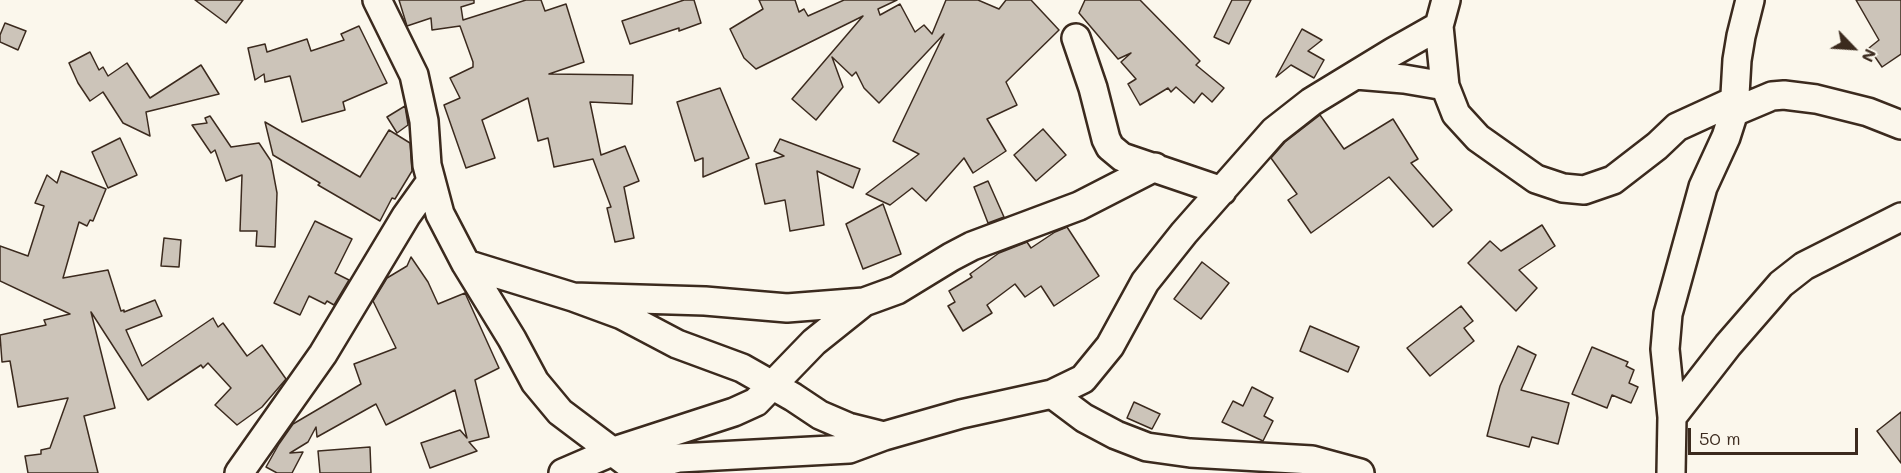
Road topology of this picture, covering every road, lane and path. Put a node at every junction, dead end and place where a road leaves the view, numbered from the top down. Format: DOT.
graph roads {
  1 [pos="377,0"];
  2 [pos="1446,0"];
  3 [pos="1750,0"];
  4 [pos="1439,26"];
  5 [pos="1076,38"];
  6 [pos="1356,75"];
  7 [pos="1445,86"];
  8 [pos="1735,106"];
  9 [pos="1901,125"];
  10 [pos="1155,167"];
  11 [pos="431,182"];
  12 [pos="1222,191"];
  13 [pos="1901,217"];
  14 [pos="466,264"];
  15 [pos="573,297"];
  16 [pos="864,302"];
  17 [pos="773,385"];
  18 [pos="1052,394"];
  19 [pos="1672,417"];
  20 [pos="884,436"];
  21 [pos="614,451"];
  22 [pos="1190,453"];
  23 [pos="638,471"];
  24 [pos="239,473"];
  25 [pos="563,473"];
  26 [pos="1172,473"];
  27 [pos="1359,473"];
  28 [pos="1663,473"];
  1 -- 11 [label="street"];
  2 -- 4 [label="street"];
  3 -- 8 [label="street"];
  4 -- 6 [label="street"];
  4 -- 7 [label="street"];
  5 -- 10 [label="street"];
  6 -- 7 [label="street"];
  6 -- 12 [label="street"];
  7 -- 8 [label="street"];
  8 -- 9 [label="street"];
  8 -- 19 [label="street"];
  10 -- 12 [label="street"];
  10 -- 16 [label="street"];
  11 -- 14 [label="street"];
  11 -- 24 [label="street"];
  12 -- 18 [label="street"];
  13 -- 19 [label="street"];
  14 -- 15 [label="street"];
  14 -- 21 [label="street"];
  15 -- 16 [label="street"];
  15 -- 17 [label="street"];
  16 -- 17 [label="street"];
  17 -- 20 [label="street"];
  17 -- 21 [label="street"];
  18 -- 20 [label="street"];
  18 -- 22 [label="street"];
  19 -- 28 [label="street"];
  20 -- 23 [label="street"];
  21 -- 23 [label="street"];
  21 -- 25 [label="street"];
  22 -- 26 [label="street"];
  22 -- 27 [label="street"];
}
